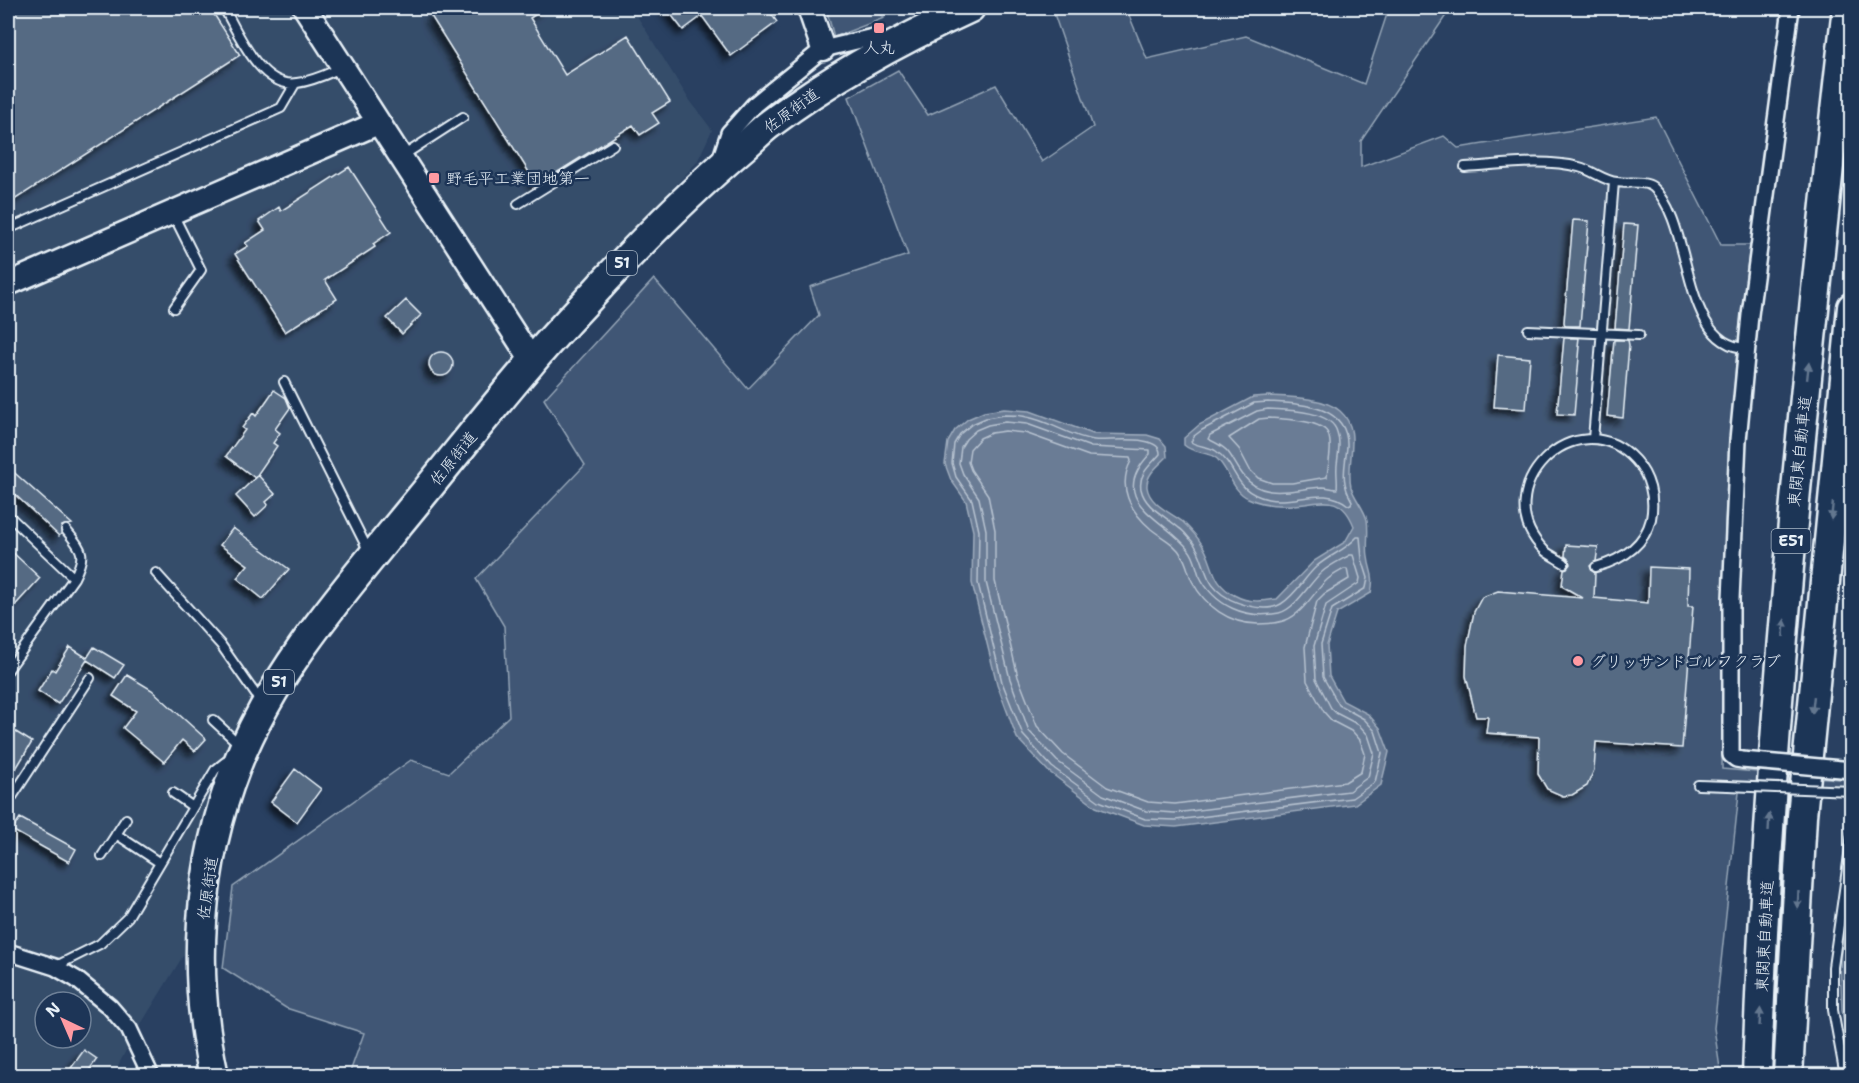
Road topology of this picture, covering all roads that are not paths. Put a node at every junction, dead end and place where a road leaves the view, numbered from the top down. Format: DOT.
graph roads {
  1 [pos="224,8"];
  2 [pos="305,8"];
  3 [pos="809,8"];
  4 [pos="970,8"];
  5 [pos="1791,8"];
  6 [pos="1848,8"];
  7 [pos="890,46"];
  8 [pos="823,49"];
  9 [pos="343,67"];
  10 [pos="295,84"];
  11 [pos="463,117"];
  12 [pos="378,123"];
  13 [pos="614,145"];
  14 [pos="400,158"];
  15 [pos="1464,167"];
  16 [pos="717,170"];
  17 [pos="1614,182"];
  18 [pos="519,204"];
  19 [pos="173,214"];
  20 [pos="8,229"];
  21 [pos="8,284"];
  22 [pos="1851,307"];
  23 [pos="174,308"];
  24 [pos="1528,330"];
  25 [pos="1602,334"];
  26 [pos="1639,335"];
  27 [pos="1747,348"];
  28 [pos="532,361"];
  29 [pos="284,382"];
  30 [pos="1593,439"];
  31 [pos="8,515"];
  32 [pos="66,530"];
  33 [pos="372,557"];
  34 [pos="1564,563"];
  35 [pos="1596,567"];
  36 [pos="156,573"];
  37 [pos="74,578"];
  38 [pos="8,670"];
  39 [pos="90,678"];
  40 [pos="265,708"];
  41 [pos="213,720"];
  42 [pos="240,758"];
  43 [pos="1851,770"];
  44 [pos="1698,785"];
  45 [pos="1851,791"];
  46 [pos="173,793"];
  47 [pos="12,797"];
  48 [pos="193,807"];
  49 [pos="126,819"];
  50 [pos="116,834"];
  51 [pos="1851,834"];
  52 [pos="102,856"];
  53 [pos="160,863"];
  54 [pos="8,952"];
  55 [pos="55,967"];
  56 [pos="151,1076"];
  57 [pos="214,1076"];
  58 [pos="1757,1076"];
  59 [pos="1788,1076"];
  60 [pos="1845,1076"];
  1 -- 10 [label="lane"];
  2 -- 9 [label="street"];
  3 -- 8 [label="street"];
  4 -- 7 [label="highway, 佐原街道 / 51"];
  5 -- 27 [label="street"];
  58 -- 6 [label="highway, 東関東自動車道 / E51, one-way"];
  7 -- 8 [label="street"];
  7 -- 16 [label="highway, 佐原街道 / 51"];
  8 -- 16 [label="street"];
  9 -- 10 [label="lane"];
  9 -- 12 [label="street"];
  10 -- 20 [label="lane"];
  11 -- 14 [label="lane"];
  12 -- 14 [label="street"];
  12 -- 19 [label="street"];
  13 -- 18 [label="lane"];
  14 -- 28 [label="street"];
  15 -- 17 [label="lane"];
  16 -- 28 [label="highway, 佐原街道 / 51"];
  17 -- 25 [label="lane"];
  17 -- 27 [label="lane"];
  19 -- 21 [label="street"];
  19 -- 23 [label="lane"];
  22 -- 59 [label="highway, 東関東自動車道 / E51, one-way"];
  24 -- 25 [label="lane"];
  25 -- 26 [label="lane"];
  25 -- 30 [label="lane"];
  27 -- 43 [label="street, bridge"];
  28 -- 33 [label="highway, 佐原街道 / 51"];
  29 -- 33 [label="lane"];
  30 -- 34 [label="lane"];
  30 -- 35 [label="lane"];
  31 -- 37 [label="lane"];
  32 -- 37 [label="lane"];
  33 -- 40 [label="highway, 佐原街道 / 51"];
  36 -- 40 [label="lane"];
  37 -- 38 [label="lane"];
  39 -- 47 [label="lane"];
  40 -- 42 [label="highway, 佐原街道 / 51"];
  41 -- 42 [label="lane"];
  42 -- 48 [label="lane"];
  42 -- 57 [label="highway, 佐原街道 / 51"];
  44 -- 45 [label="lane, bridge"];
  46 -- 48 [label="lane"];
  48 -- 53 [label="lane"];
  49 -- 50 [label="lane"];
  50 -- 52 [label="lane"];
  50 -- 53 [label="lane"];
  51 -- 60 [label="lane"];
  53 -- 55 [label="lane"];
  54 -- 55 [label="street"];
  55 -- 56 [label="street"];
}
